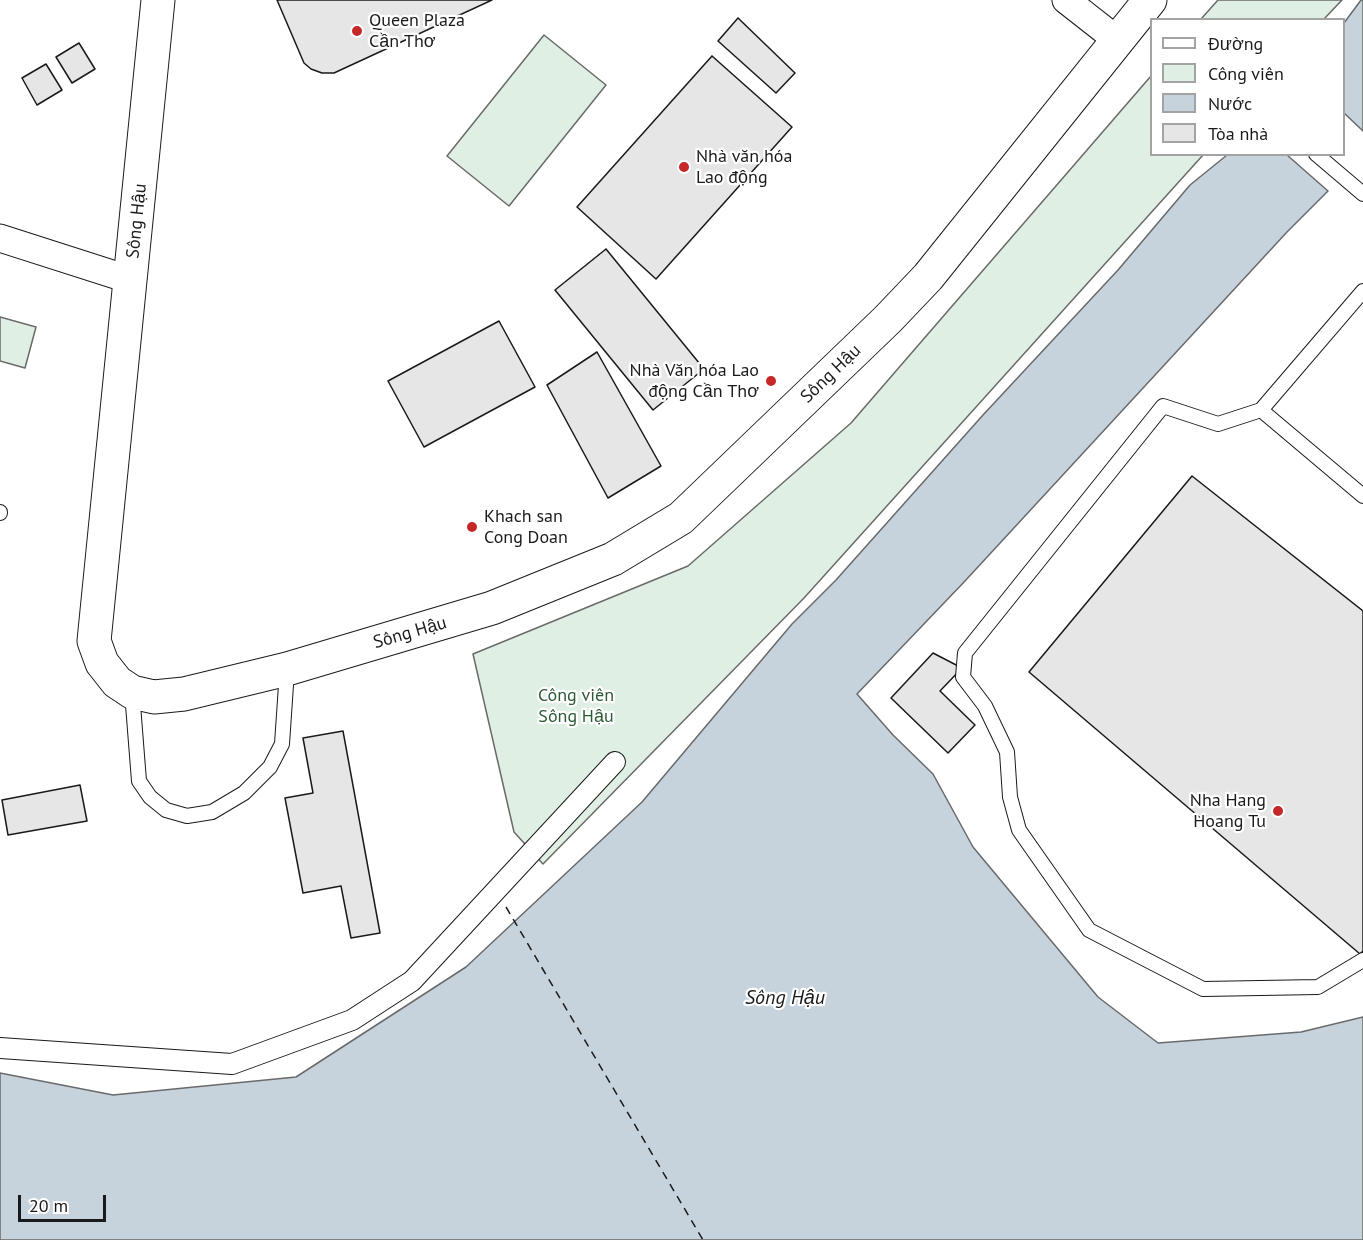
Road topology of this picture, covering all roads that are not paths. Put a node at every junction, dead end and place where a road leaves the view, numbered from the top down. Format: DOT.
graph roads {
  1 [pos="158,0"];
  2 [pos="1066,0"];
  3 [pos="1149,7"];
  4 [pos="1117,40"];
  5 [pos="1318,156"];
  6 [pos="1363,194"];
  7 [pos="0,238"];
  8 [pos="131,280"];
  9 [pos="1363,291"];
  10 [pos="1261,410"];
  11 [pos="1363,496"];
  12 [pos="287,669"];
  13 [pos="132,692"];
  14 [pos="615,762"];
  15 [pos="1363,960"];
  16 [pos="0,1048"];
  1 -- 8 [label="street, Sông Hậu"];
  2 -- 4 [label="street"];
  3 -- 4 [label="street, Sông Hậu"];
  4 -- 12 [label="street, Sông Hậu"];
  5 -- 6 [label="lane"];
  7 -- 8 [label="street"];
  8 -- 13 [label="street, Sông Hậu"];
  9 -- 10 [label="lane"];
  10 -- 11 [label="lane"];
  10 -- 15 [label="lane"];
  12 -- 13 [label="street, Sông Hậu"];
  12 -- 13 [label="lane"];
  14 -- 16 [label="street"];
}
